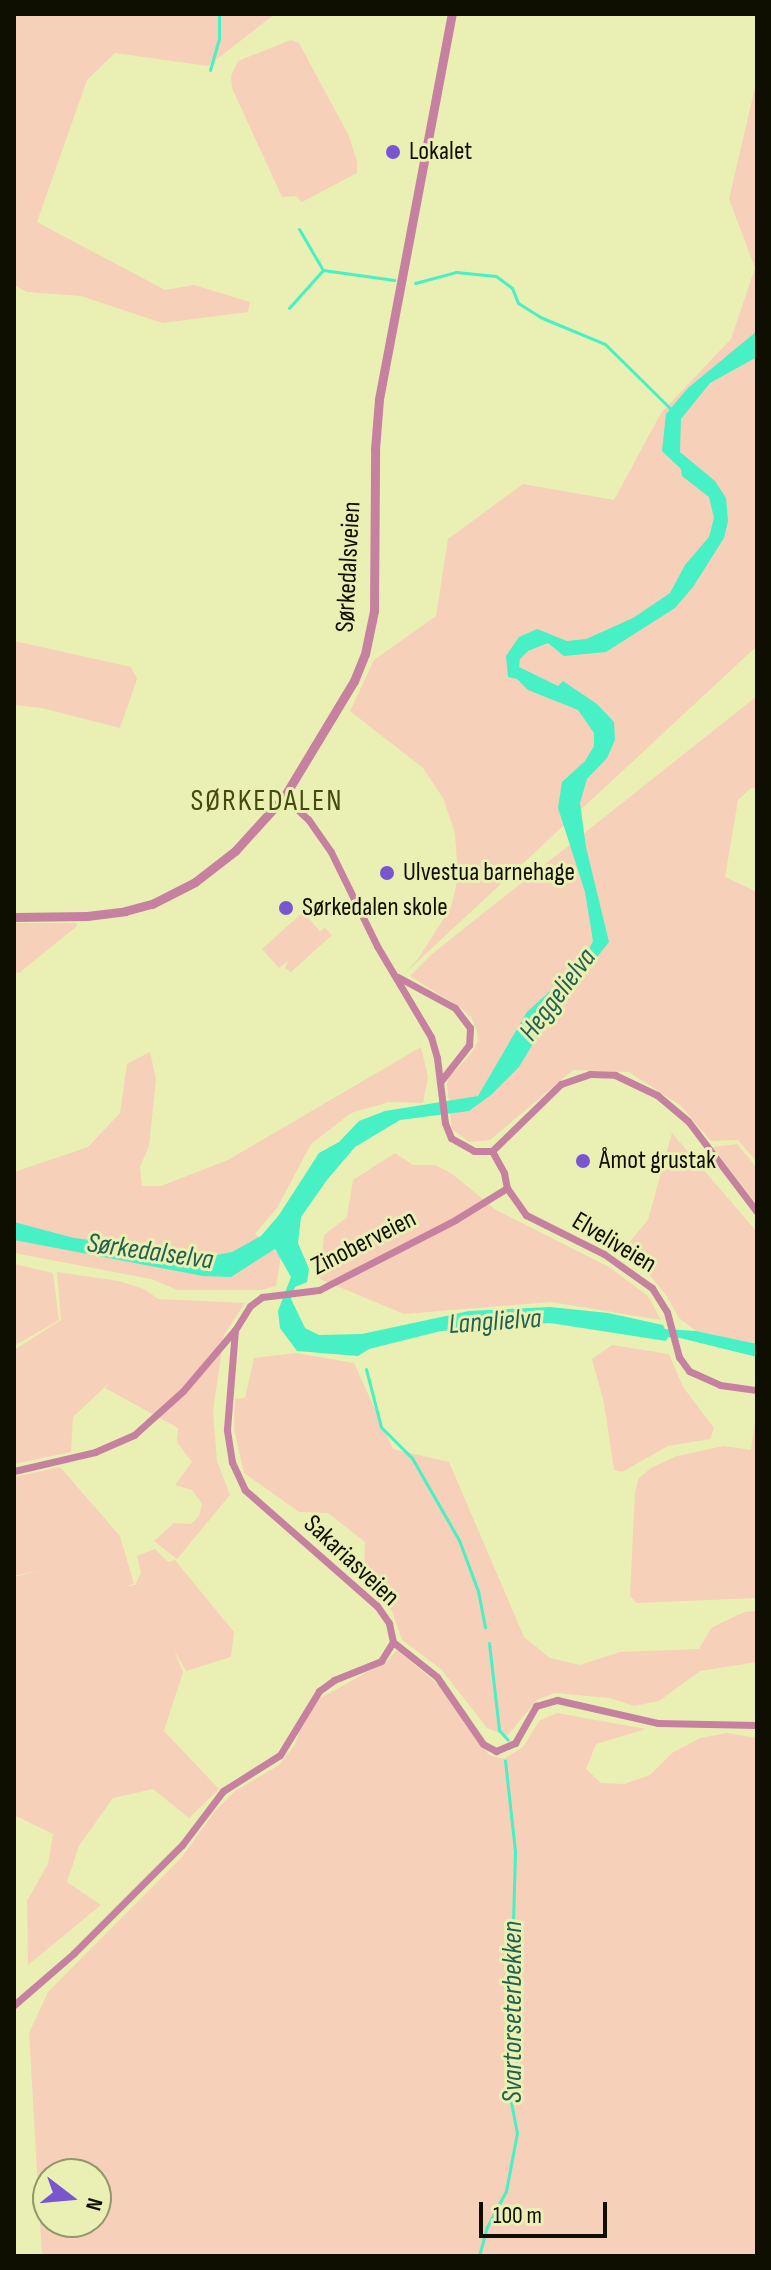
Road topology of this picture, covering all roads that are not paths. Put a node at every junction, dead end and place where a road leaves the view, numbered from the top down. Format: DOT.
graph roads {
  1 [pos="452,14"];
  2 [pos="284,797"];
  3 [pos="14,917"];
  4 [pos="396,975"];
  5 [pos="440,1085"];
  6 [pos="492,1151"];
  7 [pos="507,1188"];
  8 [pos="757,1212"];
  9 [pos="235,1330"];
  10 [pos="757,1390"];
  11 [pos="14,1471"];
  12 [pos="393,1642"];
  13 [pos="757,1725"];
  14 [pos="14,2005"];
  1 -- 2 [label="street, Sørkedalsveien"];
  2 -- 3 [label="street, Sørkedalsveien"];
  2 -- 4 [label="street"];
  4 -- 5 [label="street"];
  4 -- 5 [label="street"];
  5 -- 6 [label="street"];
  6 -- 7 [label="street"];
  6 -- 8 [label="street"];
  7 -- 9 [label="street, Zinoberveien"];
  7 -- 10 [label="street, Elveliveien"];
  9 -- 11 [label="street, Zinoberveien"];
  9 -- 12 [label="street, Sakariasveien"];
  12 -- 13 [label="street"];
  12 -- 14 [label="street, Sakariasveien"];
}
